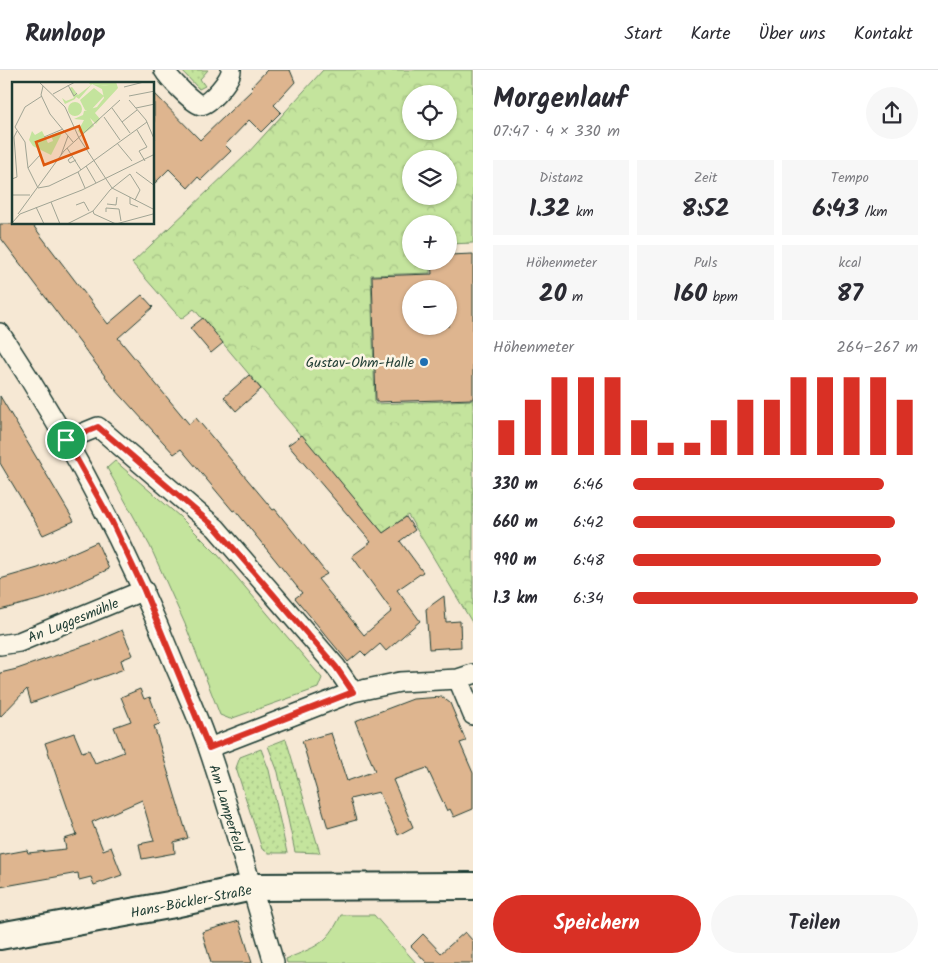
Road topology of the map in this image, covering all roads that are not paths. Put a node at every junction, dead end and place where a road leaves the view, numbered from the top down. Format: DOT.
graph roads {
  1 [pos="164,70"];
  2 [pos="232,70"];
  3 [pos="0,333"];
  4 [pos="66,440"];
  5 [pos="144,590"];
  6 [pos="0,645"];
  7 [pos="465,676"];
  8 [pos="353,692"];
  9 [pos="473,714"];
  10 [pos="209,748"];
  11 [pos="473,886"];
  12 [pos="252,887"];
  13 [pos="0,936"];
  14 [pos="274,963"];
  1 -- 2 [label="street"];
  3 -- 4 [label="street, Am Lamperfeld"];
  4 -- 5 [label="street, Am Lamperfeld"];
  4 -- 8 [label="street"];
  5 -- 6 [label="street, An Luggesmühle"];
  5 -- 10 [label="street, Am Lamperfeld"];
  7 -- 8 [label="street"];
  7 -- 9 [label="street"];
  8 -- 10 [label="street"];
  10 -- 12 [label="street, Am Lamperfeld"];
  11 -- 12 [label="main road, Hans-Böckler-Straße"];
  12 -- 13 [label="main road, Hans-Böckler-Straße"];
  12 -- 14 [label="street, Am Lamperfeld"];
}
